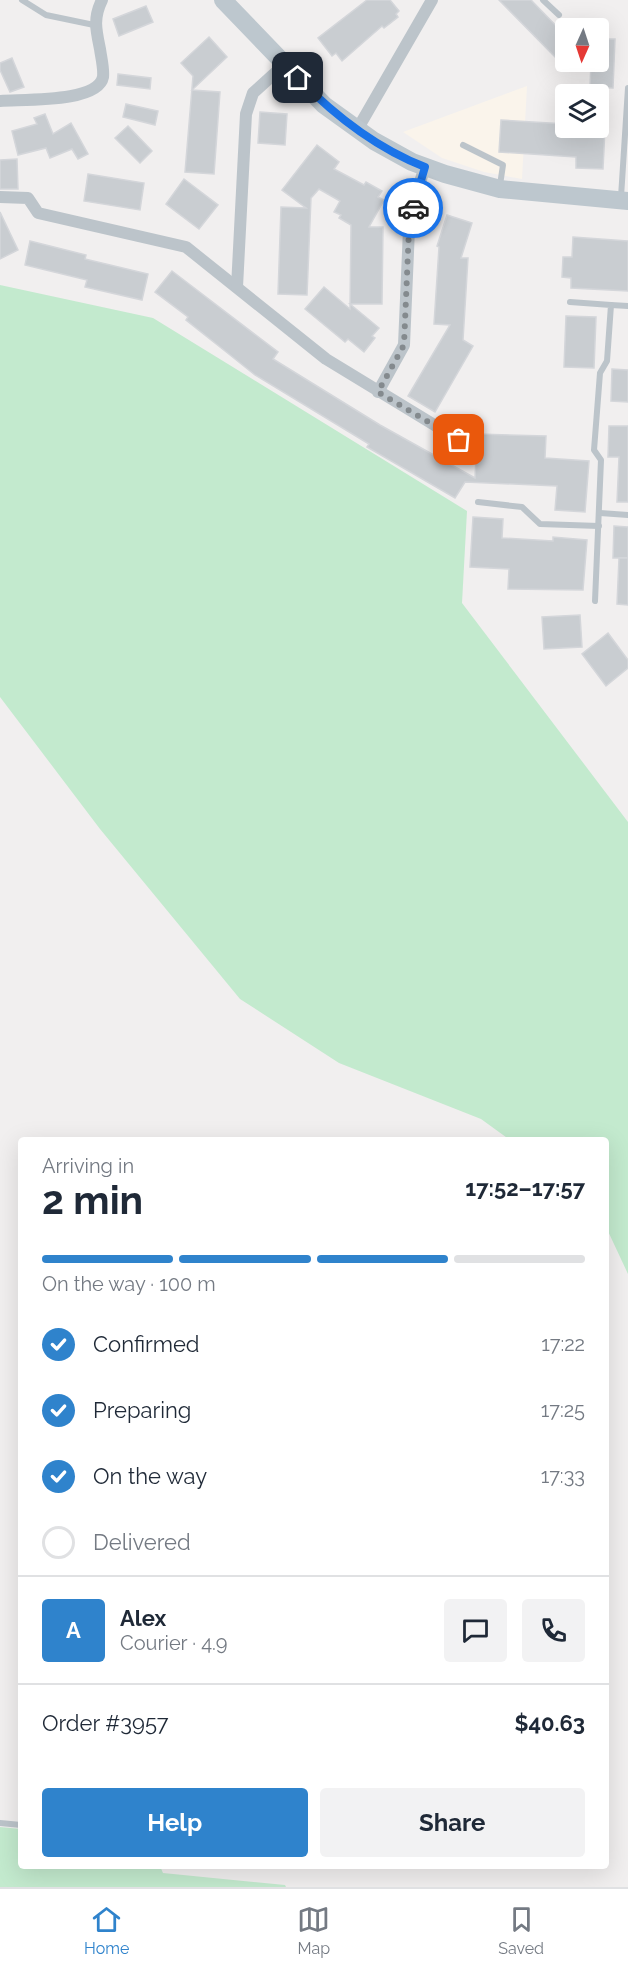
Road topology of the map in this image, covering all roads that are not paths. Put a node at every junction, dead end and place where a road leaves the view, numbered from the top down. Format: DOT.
graph roads {
  1 [pos="22,0"];
  2 [pos="102,0"];
  3 [pos="223,0"];
  4 [pos="432,0"];
  5 [pos="543,0"];
  6 [pos="559,15"];
  7 [pos="94,25"];
  8 [pos="285,64"];
  9 [pos="628,88"];
  10 [pos="0,100"];
  11 [pos="357,130"];
  12 [pos="463,145"];
  13 [pos="425,167"];
  14 [pos="500,189"];
  15 [pos="0,197"];
  16 [pos="625,201"];
  17 [pos="237,288"];
  18 [pos="570,302"];
  19 [pos="611,305"];
  20 [pos="628,306"];
  21 [pos="378,392"];
  22 [pos="459,440"];
  23 [pos="478,502"];
  24 [pos="600,513"];
  25 [pos="628,515"];
  26 [pos="599,526"];
  27 [pos="595,601"];
  28 [pos="0,1823"];
  29 [pos="18,1825"];
  1 -- 7 [label="lane"];
  2 -- 7 [label="street"];
  3 -- 8 [label="main road"];
  4 -- 11 [label="street"];
  5 -- 6 [label="lane"];
  7 -- 10 [label="street"];
  8 -- 11 [label="main road"];
  8 -- 17 [label="street"];
  9 -- 16 [label="lane"];
  11 -- 13 [label="main road"];
  12 -- 14 [label="lane"];
  13 -- 14 [label="main road"];
  13 -- 21 [label="street"];
  14 -- 16 [label="main road"];
  15 -- 17 [label="street"];
  17 -- 21 [label="street"];
  18 -- 19 [label="lane"];
  19 -- 20 [label="lane"];
  19 -- 24 [label="lane"];
  21 -- 22 [label="street"];
  23 -- 26 [label="lane"];
  24 -- 25 [label="lane"];
  24 -- 26 [label="lane"];
  26 -- 27 [label="lane"];
  28 -- 29 [label="lane"];
}
